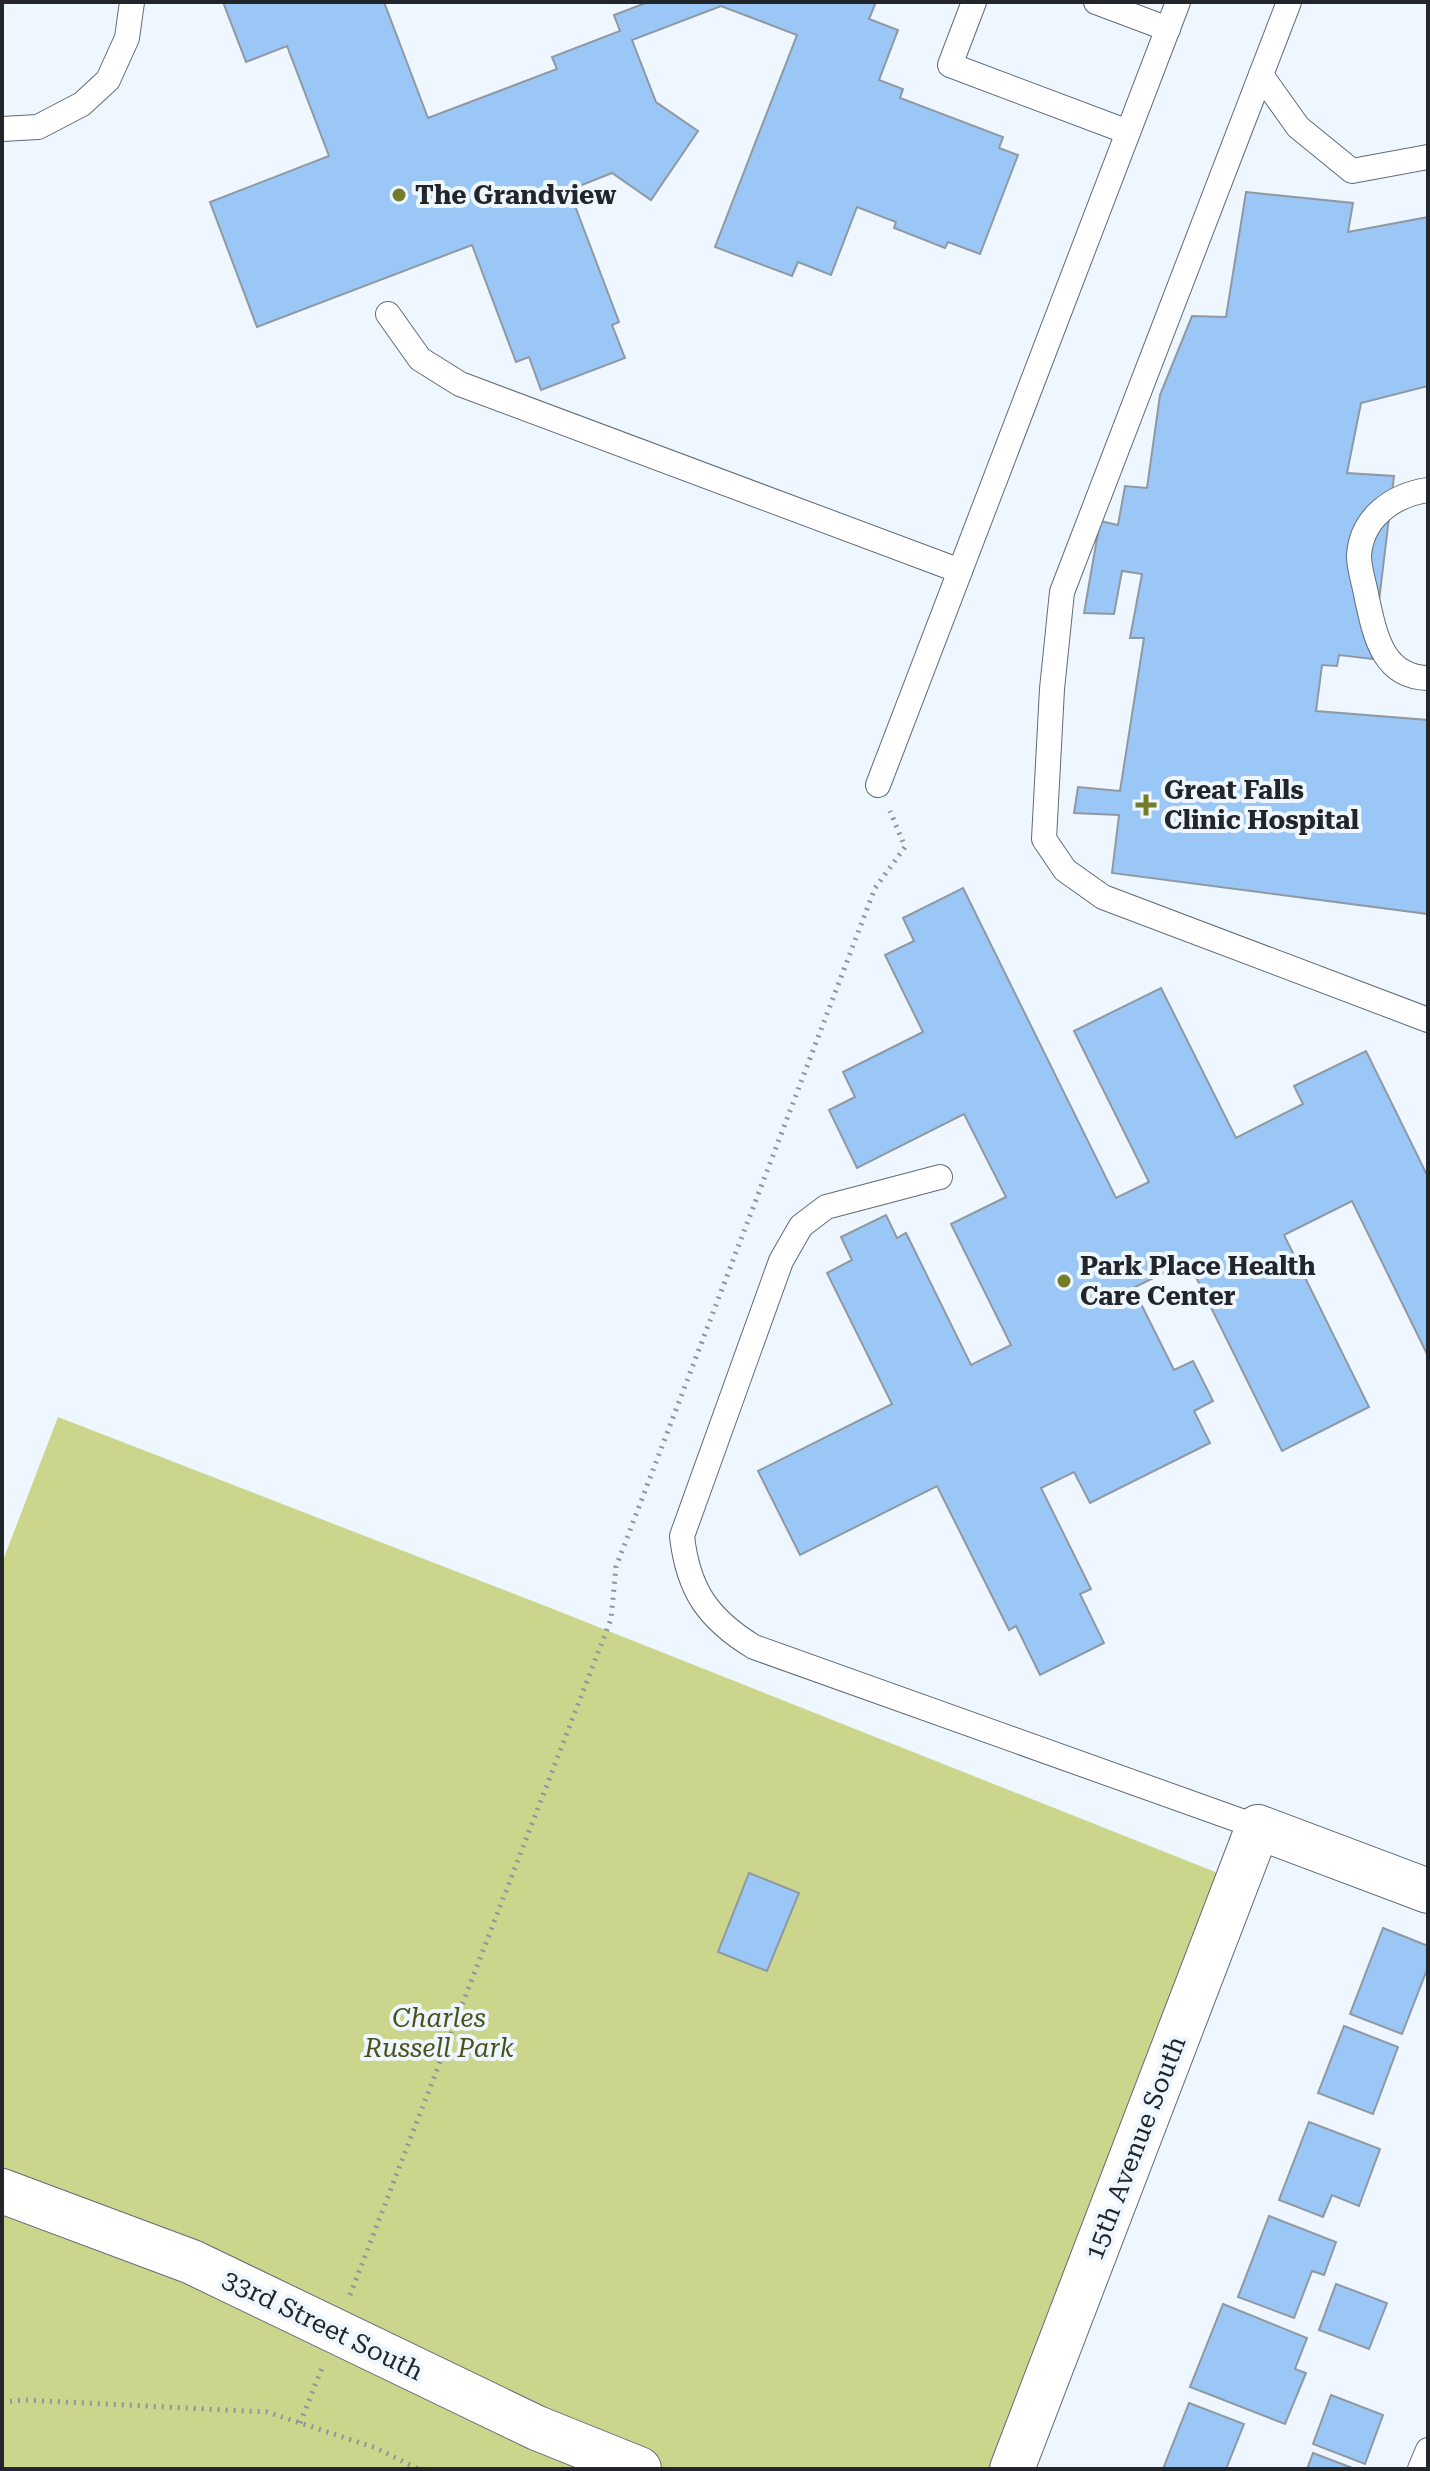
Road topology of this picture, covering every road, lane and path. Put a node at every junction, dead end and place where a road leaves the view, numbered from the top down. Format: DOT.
graph roads {
  1 [pos="132,2"];
  2 [pos="974,2"];
  3 [pos="1096,2"];
  4 [pos="1178,2"];
  5 [pos="1289,2"];
  6 [pos="1168,29"];
  7 [pos="1261,75"];
  8 [pos="2,129"];
  9 [pos="1128,132"];
  10 [pos="1428,157"];
  11 [pos="388,314"];
  12 [pos="1428,490"];
  13 [pos="960,571"];
  14 [pos="1428,678"];
  15 [pos="878,785"];
  16 [pos="1428,1020"];
  17 [pos="940,1177"];
  18 [pos="1258,1827"];
  19 [pos="1428,1891"];
  20 [pos="2,2191"];
  21 [pos="336,2331"];
  22 [pos="2,2402"];
  23 [pos="300,2423"];
  24 [pos="1428,2450"];
  25 [pos="418,2469"];
  26 [pos="639,2469"];
  27 [pos="1012,2469"];
  28 [pos="1420,2469"];
  1 -- 8 [label="lane"];
  2 -- 9 [label="lane"];
  3 -- 6 [label="lane"];
  4 -- 6 [label="lane"];
  5 -- 7 [label="lane"];
  6 -- 9 [label="lane"];
  7 -- 10 [label="lane"];
  7 -- 16 [label="lane"];
  9 -- 13 [label="lane"];
  11 -- 13 [label="lane"];
  12 -- 14 [label="lane"];
  13 -- 15 [label="lane"];
  15 -- 21 [label="path"];
  17 -- 18 [label="lane"];
  18 -- 19 [label="street"];
  18 -- 27 [label="street, 15th Avenue South"];
  20 -- 21 [label="street, 33rd Street South"];
  21 -- 23 [label="path"];
  21 -- 26 [label="street, 33rd Street South"];
  22 -- 23 [label="path"];
  23 -- 25 [label="path"];
  24 -- 28 [label="lane"];
}
